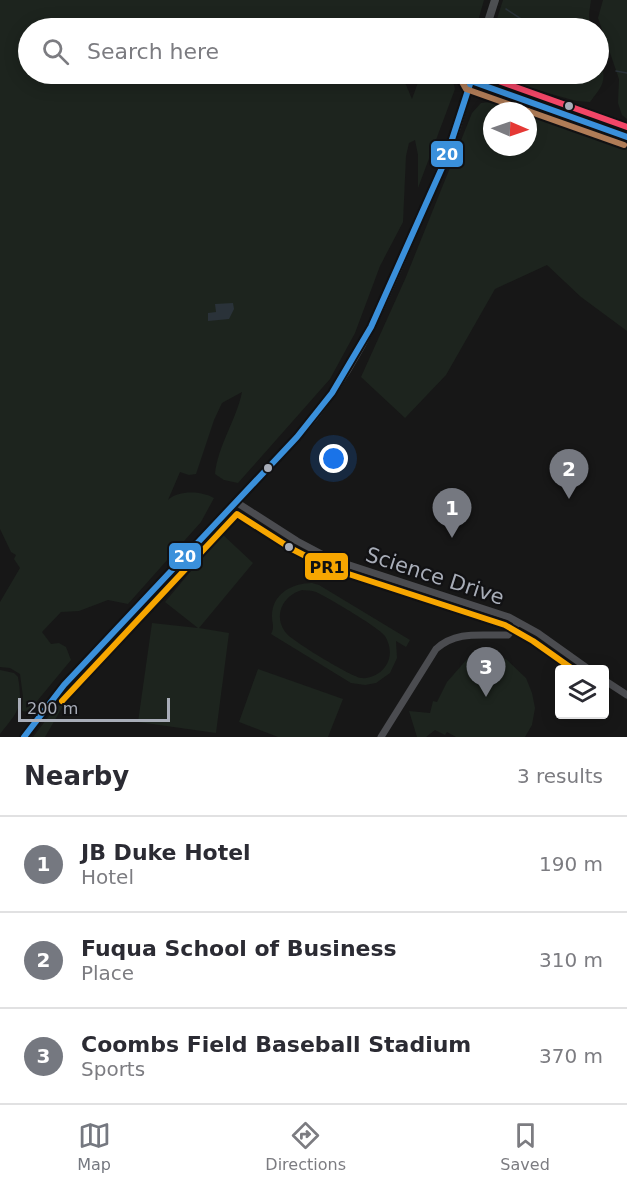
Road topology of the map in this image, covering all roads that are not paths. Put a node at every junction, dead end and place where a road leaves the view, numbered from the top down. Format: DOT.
graph roads {
  1 [pos="495,0"];
  2 [pos="489,18"];
  3 [pos="470,84"];
  4 [pos="490,84"];
  5 [pos="627,137"];
  6 [pos="236,502"];
  7 [pos="518,622"];
  8 [pos="584,665"];
  9 [pos="609,683"];
  10 [pos="627,695"];
  11 [pos="24,737"];
  12 [pos="381,737"];
  1 -- 2 [label="main road"];
  3 -- 6 [label="main road"];
  4 -- 5 [label="main road"];
  6 -- 7 [label="street, Science Drive"];
  6 -- 11 [label="main road"];
  7 -- 8 [label="street, Science Drive"];
  7 -- 12 [label="street"];
  9 -- 10 [label="street"];
}
